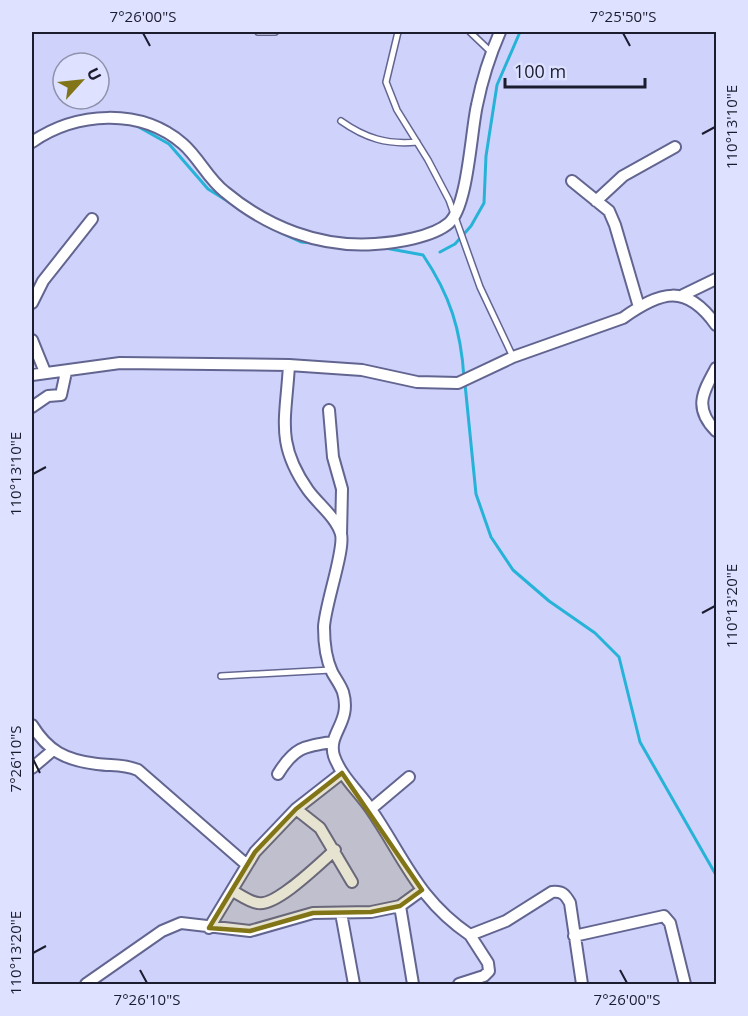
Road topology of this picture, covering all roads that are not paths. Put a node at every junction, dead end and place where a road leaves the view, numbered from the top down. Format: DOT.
graph roads {
  1 [pos="258,32"];
  2 [pos="275,32"];
  3 [pos="398,32"];
  4 [pos="470,32"];
  5 [pos="500,32"];
  6 [pos="491,52"];
  7 [pos="341,121"];
  8 [pos="32,142"];
  9 [pos="417,142"];
  10 [pos="675,147"];
  11 [pos="572,181"];
  12 [pos="596,201"];
  13 [pos="92,219"];
  14 [pos="454,222"];
  15 [pos="717,279"];
  16 [pos="683,295"];
  17 [pos="32,303"];
  18 [pos="639,307"];
  19 [pos="717,325"];
  20 [pos="32,340"];
  21 [pos="513,357"];
  22 [pos="289,365"];
  23 [pos="717,368"];
  24 [pos="45,372"];
  25 [pos="66,372"];
  26 [pos="32,375"];
  27 [pos="32,407"];
  28 [pos="329,410"];
  29 [pos="717,431"];
  30 [pos="341,535"];
  31 [pos="331,670"];
  32 [pos="221,675"];
  33 [pos="32,725"];
  34 [pos="333,742"];
  35 [pos="52,751"];
  36 [pos="32,768"];
  37 [pos="342,772"];
  38 [pos="278,774"];
  39 [pos="409,777"];
  40 [pos="296,809"];
  41 [pos="371,809"];
  42 [pos="335,850"];
  43 [pos="247,865"];
  44 [pos="352,882"];
  45 [pos="422,890"];
  46 [pos="232,891"];
  47 [pos="400,906"];
  48 [pos="341,913"];
  49 [pos="210,928"];
  50 [pos="470,935"];
  51 [pos="574,936"];
  52 [pos="86,984"];
  53 [pos="354,984"];
  54 [pos="413,984"];
  55 [pos="459,984"];
  56 [pos="582,984"];
  57 [pos="682,984"];
  1 -- 2 [label="lane"];
  3 -- 9 [label="lane"];
  4 -- 6 [label="lane"];
  5 -- 6 [label="street"];
  6 -- 14 [label="street"];
  7 -- 9 [label="lane"];
  8 -- 14 [label="street"];
  9 -- 14 [label="lane"];
  10 -- 12 [label="street"];
  11 -- 12 [label="street"];
  12 -- 18 [label="street"];
  13 -- 17 [label="street"];
  14 -- 21 [label="lane"];
  15 -- 16 [label="street"];
  16 -- 18 [label="street"];
  16 -- 19 [label="street"];
  18 -- 21 [label="street"];
  20 -- 24 [label="street"];
  21 -- 22 [label="street"];
  22 -- 25 [label="street"];
  22 -- 30 [label="street"];
  23 -- 29 [label="street"];
  24 -- 25 [label="street"];
  24 -- 26 [label="street"];
  25 -- 27 [label="street"];
  28 -- 30 [label="street"];
  30 -- 31 [label="street"];
  31 -- 32 [label="lane"];
  31 -- 34 [label="street"];
  33 -- 35 [label="street"];
  34 -- 37 [label="street"];
  34 -- 38 [label="street"];
  35 -- 36 [label="street"];
  35 -- 43 [label="street"];
  37 -- 40 [label="street"];
  37 -- 41 [label="street"];
  39 -- 41 [label="street"];
  40 -- 42 [label="street"];
  40 -- 43 [label="street"];
  41 -- 45 [label="street"];
  42 -- 44 [label="street"];
  42 -- 46 [label="street"];
  43 -- 46 [label="street"];
  45 -- 47 [label="street"];
  45 -- 50 [label="street"];
  46 -- 49 [label="street"];
  47 -- 48 [label="street"];
  47 -- 54 [label="street"];
  48 -- 49 [label="street"];
  48 -- 53 [label="street"];
  49 -- 52 [label="street"];
  50 -- 51 [label="street"];
  50 -- 55 [label="street"];
  51 -- 56 [label="street"];
  51 -- 57 [label="street"];
}
